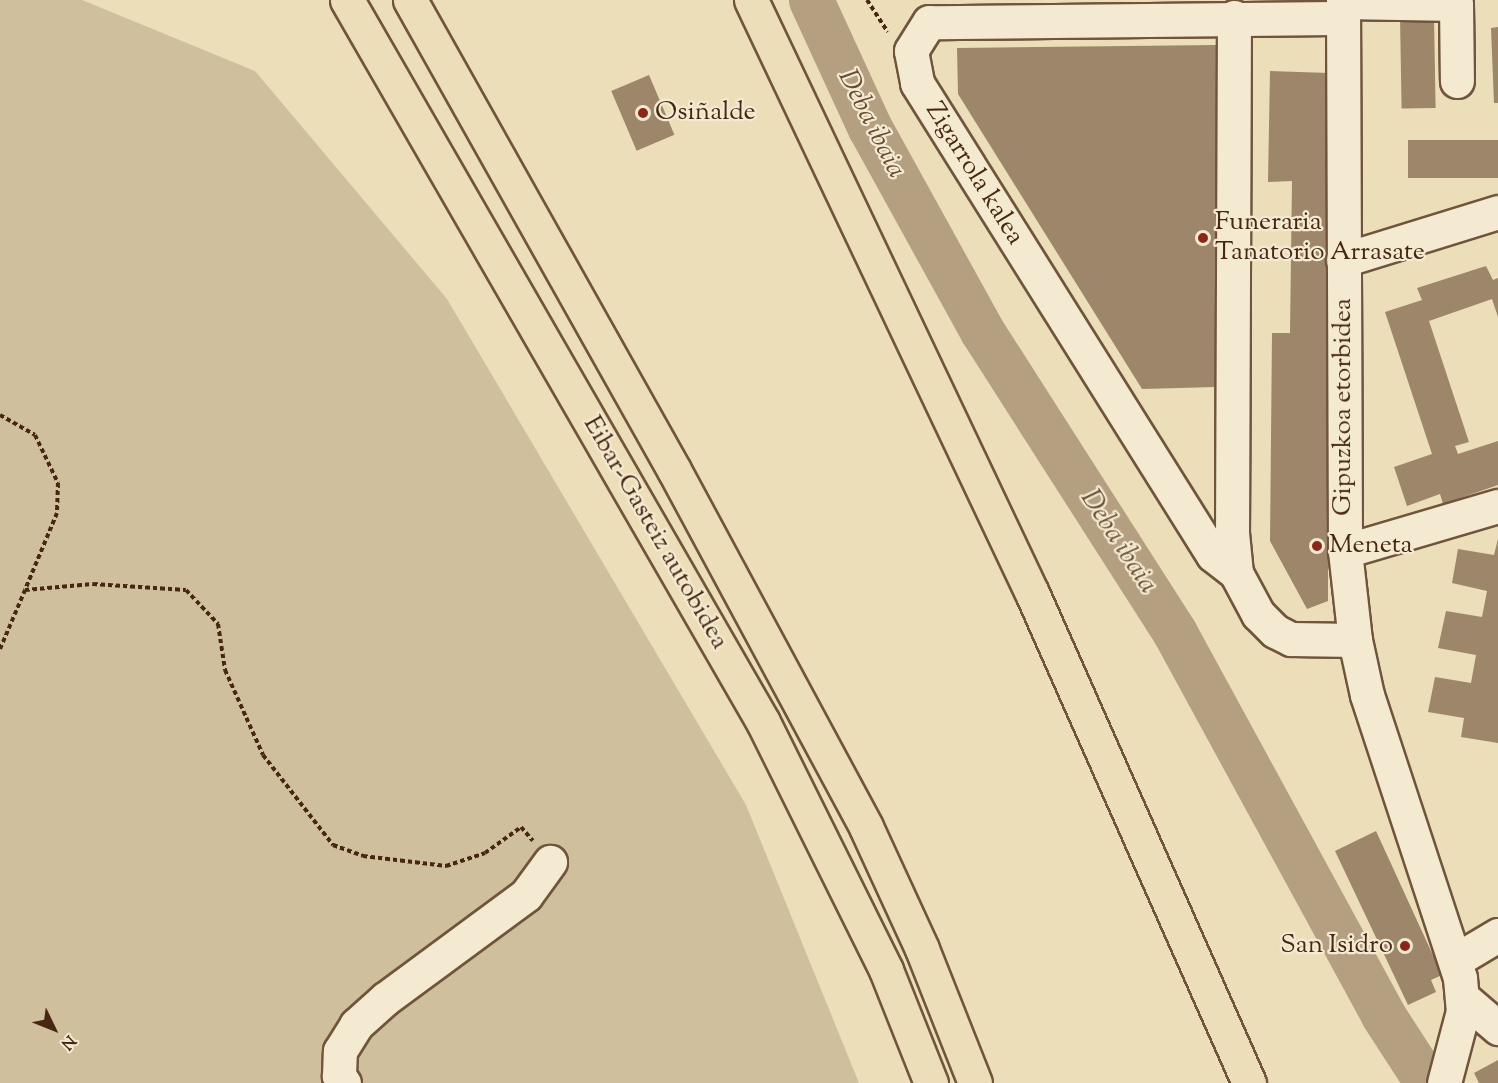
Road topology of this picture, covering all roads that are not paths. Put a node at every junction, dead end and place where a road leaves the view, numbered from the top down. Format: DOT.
graph roads {
  1 [pos="347,0"];
  2 [pos="411,0"];
  3 [pos="751,0"];
  4 [pos="1343,7"];
  5 [pos="1234,17"];
  6 [pos="1457,81"];
  7 [pos="1498,212"];
  8 [pos="1343,260"];
  9 [pos="1498,506"];
  10 [pos="1345,551"];
  11 [pos="1236,573"];
  12 [pos="1355,640"];
  13 [pos="550,862"];
  14 [pos="1498,935"];
  15 [pos="1456,960"];
  16 [pos="1462,997"];
  17 [pos="1498,1028"];
  18 [pos="1448,1068"];
  19 [pos="344,1083"];
  20 [pos="931,1083"];
  21 [pos="975,1083"];
  22 [pos="1249,1083"];
  1 -- 20 [label="main road, Eibar-Gasteiz autobidea"];
  2 -- 21 [label="main road, Eibar-Gasteiz autobidea"];
  3 -- 22 [label="main road"];
  4 -- 5 [label="street, Zigarrola kalea"];
  4 -- 6 [label="street, Zigarrola kalea"];
  4 -- 8 [label="street, Gipuzkoa etorbidea"];
  5 -- 11 [label="street, Zigarrola kalea"];
  5 -- 11 [label="street, Zigarrola kalea"];
  7 -- 8 [label="street"];
  8 -- 10 [label="street, Gipuzkoa etorbidea"];
  9 -- 10 [label="street"];
  10 -- 12 [label="street, Gipuzkoa etorbidea"];
  11 -- 12 [label="street, Zigarrola kalea"];
  12 -- 15 [label="street, Gipuzkoa etorbidea"];
  13 -- 19 [label="street"];
  14 -- 15 [label="street"];
  15 -- 16 [label="street, Gipuzkoa etorbidea"];
  16 -- 17 [label="street"];
  16 -- 18 [label="street, Gipuzkoa etorbidea"];
}
